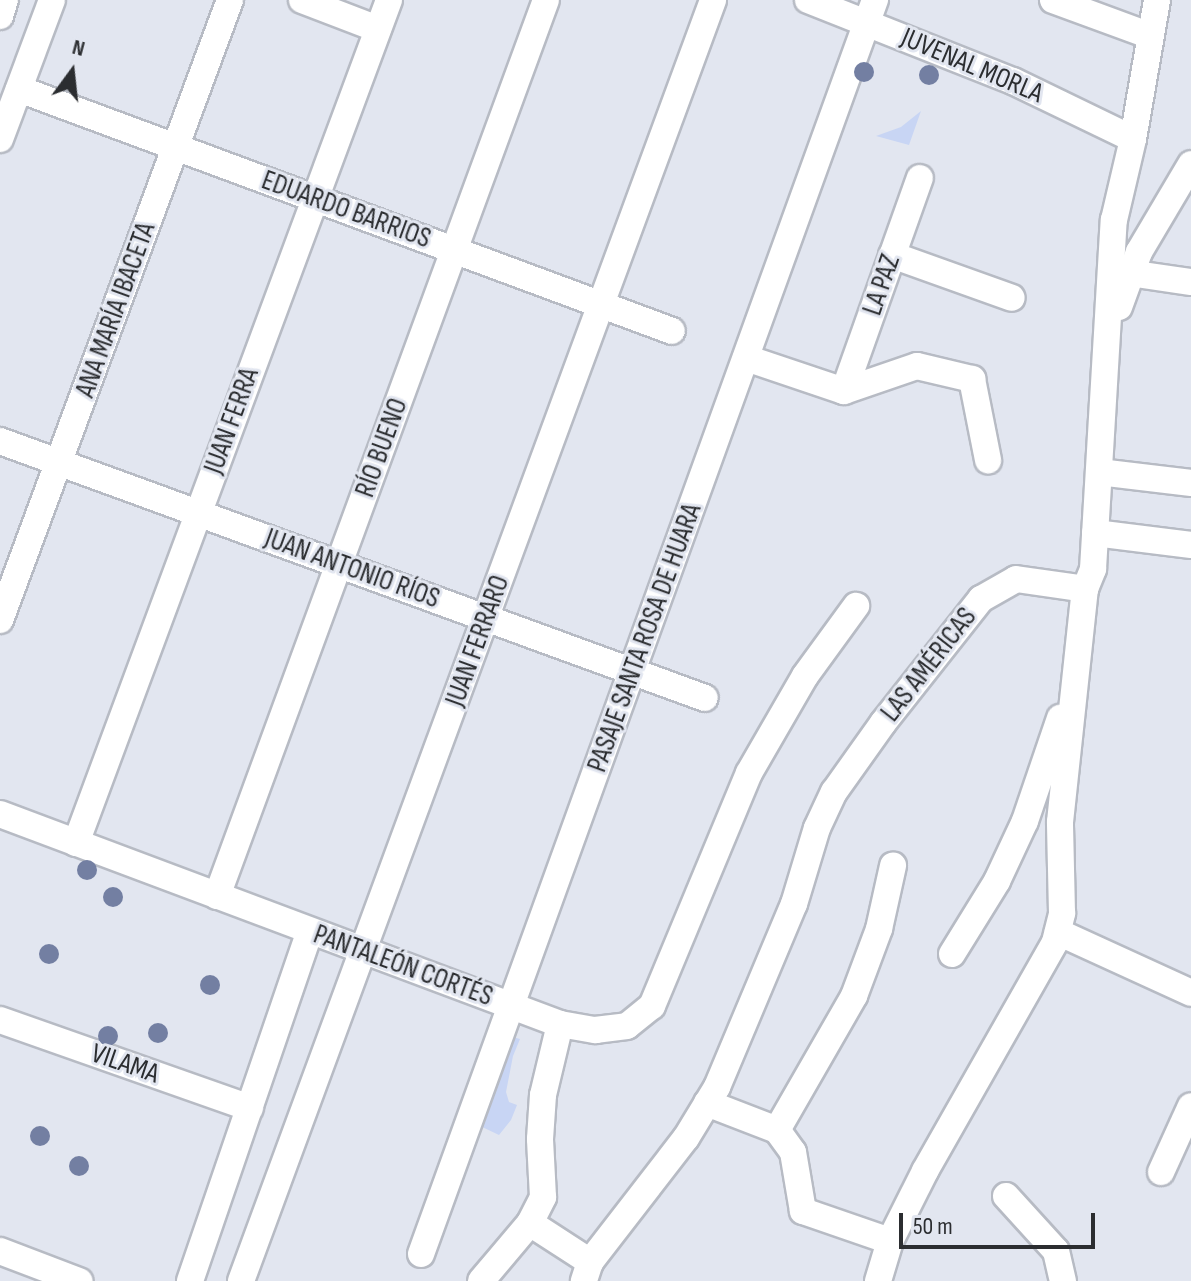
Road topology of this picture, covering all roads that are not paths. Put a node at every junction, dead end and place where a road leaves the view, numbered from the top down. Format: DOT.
graph roads {
  1 [pos="5,0"];
  2 [pos="52,0"];
  3 [pos="230,0"];
  4 [pos="302,0"];
  5 [pos="389,0"];
  6 [pos="546,0"];
  7 [pos="713,0"];
  8 [pos="808,0"];
  9 [pos="1053,0"];
  10 [pos="1157,0"];
  11 [pos="872,11"];
  12 [pos="0,16"];
  13 [pos="378,29"];
  14 [pos="1151,36"];
  15 [pos="19,89"];
  16 [pos="0,139"];
  17 [pos="1133,139"];
  18 [pos="176,147"];
  19 [pos="1191,164"];
  20 [pos="920,178"];
  21 [pos="315,199"];
  22 [pos="454,250"];
  23 [pos="892,255"];
  24 [pos="1129,273"];
  25 [pos="1191,282"];
  26 [pos="1012,298"];
  27 [pos="602,305"];
  28 [pos="672,331"];
  29 [pos="1106,349"];
  30 [pos="746,358"];
  31 [pos="844,391"];
  32 [pos="0,441"];
  33 [pos="988,460"];
  34 [pos="59,462"];
  35 [pos="1099,472"];
  36 [pos="1191,483"];
  37 [pos="198,513"];
  38 [pos="1095,533"];
  39 [pos="1191,545"];
  40 [pos="340,564"];
  41 [pos="1085,589"];
  42 [pos="856,606"];
  43 [pos="486,618"];
  44 [pos="0,620"];
  45 [pos="1076,669"];
  46 [pos="632,671"];
  47 [pos="705,698"];
  48 [pos="0,814"];
  49 [pos="76,843"];
  50 [pos="893,866"];
  51 [pos="217,896"];
  52 [pos="310,931"];
  53 [pos="1058,932"];
  54 [pos="364,952"];
  55 [pos="952,954"];
  56 [pos="1191,993"];
  57 [pos="511,1006"];
  58 [pos="0,1020"];
  59 [pos="560,1024"];
  60 [pos="707,1103"];
  61 [pos="1191,1106"];
  62 [pos="250,1108"];
  63 [pos="777,1130"];
  64 [pos="1161,1172"];
  65 [pos="1006,1196"];
  66 [pos="530,1223"];
  67 [pos="890,1241"];
  68 [pos="0,1251"];
  69 [pos="421,1254"];
  70 [pos="22,1271"];
  71 [pos="587,1272"];
  72 [pos="79,1281"];
  73 [pos="190,1281"];
  74 [pos="241,1281"];
  75 [pos="481,1281"];
  76 [pos="878,1281"];
  77 [pos="1063,1281"];
  1 -- 12 [label="street"];
  2 -- 15 [label="street"];
  3 -- 18 [label="street, ANA MARÍA IBACETA"];
  4 -- 13 [label="street"];
  5 -- 13 [label="street, JUAN FERRA"];
  6 -- 22 [label="street, RÍO BUENO"];
  7 -- 27 [label="street, JUAN FERRARO"];
  8 -- 11 [label="street, JUVENAL MORLA"];
  9 -- 14 [label="street"];
  10 -- 14 [label="street"];
  11 -- 17 [label="street, JUVENAL MORLA"];
  11 -- 30 [label="street, PASAJE SANTA ROSA DE HUARA"];
  13 -- 21 [label="street, JUAN FERRA"];
  14 -- 17 [label="street"];
  15 -- 16 [label="street"];
  15 -- 18 [label="street, EDUARDO BARRIOS"];
  17 -- 29 [label="street"];
  18 -- 21 [label="street, EDUARDO BARRIOS"];
  18 -- 34 [label="street, ANA MARÍA IBACETA"];
  19 -- 24 [label="street"];
  20 -- 23 [label="street, LA PAZ"];
  21 -- 22 [label="street, EDUARDO BARRIOS"];
  21 -- 37 [label="street, JUAN FERRA"];
  22 -- 27 [label="street, EDUARDO BARRIOS"];
  22 -- 40 [label="street, RÍO BUENO"];
  23 -- 26 [label="street"];
  23 -- 31 [label="street, LA PAZ"];
  24 -- 25 [label="street"];
  24 -- 29 [label="street"];
  27 -- 28 [label="street, EDUARDO BARRIOS"];
  27 -- 43 [label="street, JUAN FERRARO"];
  29 -- 35 [label="street"];
  30 -- 31 [label="street"];
  30 -- 46 [label="street, PASAJE SANTA ROSA DE HUARA"];
  31 -- 33 [label="street"];
  32 -- 34 [label="street, JUAN ANTONIO RÍOS"];
  34 -- 37 [label="street, JUAN ANTONIO RÍOS"];
  34 -- 44 [label="street, ANA MARÍA IBACETA"];
  35 -- 36 [label="street"];
  35 -- 38 [label="street"];
  37 -- 40 [label="street, JUAN ANTONIO RÍOS"];
  37 -- 49 [label="street, JUAN FERRA"];
  38 -- 39 [label="street"];
  38 -- 41 [label="street"];
  40 -- 43 [label="street, JUAN ANTONIO RÍOS"];
  40 -- 51 [label="street, RÍO BUENO"];
  41 -- 45 [label="street"];
  41 -- 60 [label="street, LAS AMÉRICAS"];
  42 -- 59 [label="street, PANTALEÓN CORTÉS"];
  43 -- 46 [label="street, JUAN ANTONIO RÍOS"];
  43 -- 54 [label="street, JUAN FERRARO"];
  45 -- 53 [label="street"];
  45 -- 55 [label="street"];
  46 -- 47 [label="street, JUAN ANTONIO RÍOS"];
  46 -- 57 [label="street, PASAJE SANTA ROSA DE HUARA"];
  48 -- 49 [label="street, PANTALEÓN CORTÉS"];
  49 -- 51 [label="street, PANTALEÓN CORTÉS"];
  50 -- 63 [label="street"];
  51 -- 52 [label="street, PANTALEÓN CORTÉS"];
  52 -- 54 [label="street, PANTALEÓN CORTÉS"];
  52 -- 62 [label="street"];
  53 -- 56 [label="street"];
  53 -- 67 [label="street"];
  54 -- 57 [label="street, PANTALEÓN CORTÉS"];
  54 -- 74 [label="street, JUAN FERRARO"];
  57 -- 59 [label="street, PANTALEÓN CORTÉS"];
  57 -- 69 [label="street, PASAJE SANTA ROSA DE HUARA"];
  58 -- 62 [label="street, VILAMA"];
  59 -- 66 [label="street"];
  60 -- 63 [label="street"];
  60 -- 71 [label="street, LAS AMÉRICAS"];
  61 -- 64 [label="street"];
  62 -- 73 [label="street"];
  63 -- 67 [label="street"];
  65 -- 77 [label="street"];
  66 -- 71 [label="street"];
  66 -- 75 [label="street"];
  67 -- 76 [label="street"];
  68 -- 70 [label="street"];
  70 -- 72 [label="street"];
}
